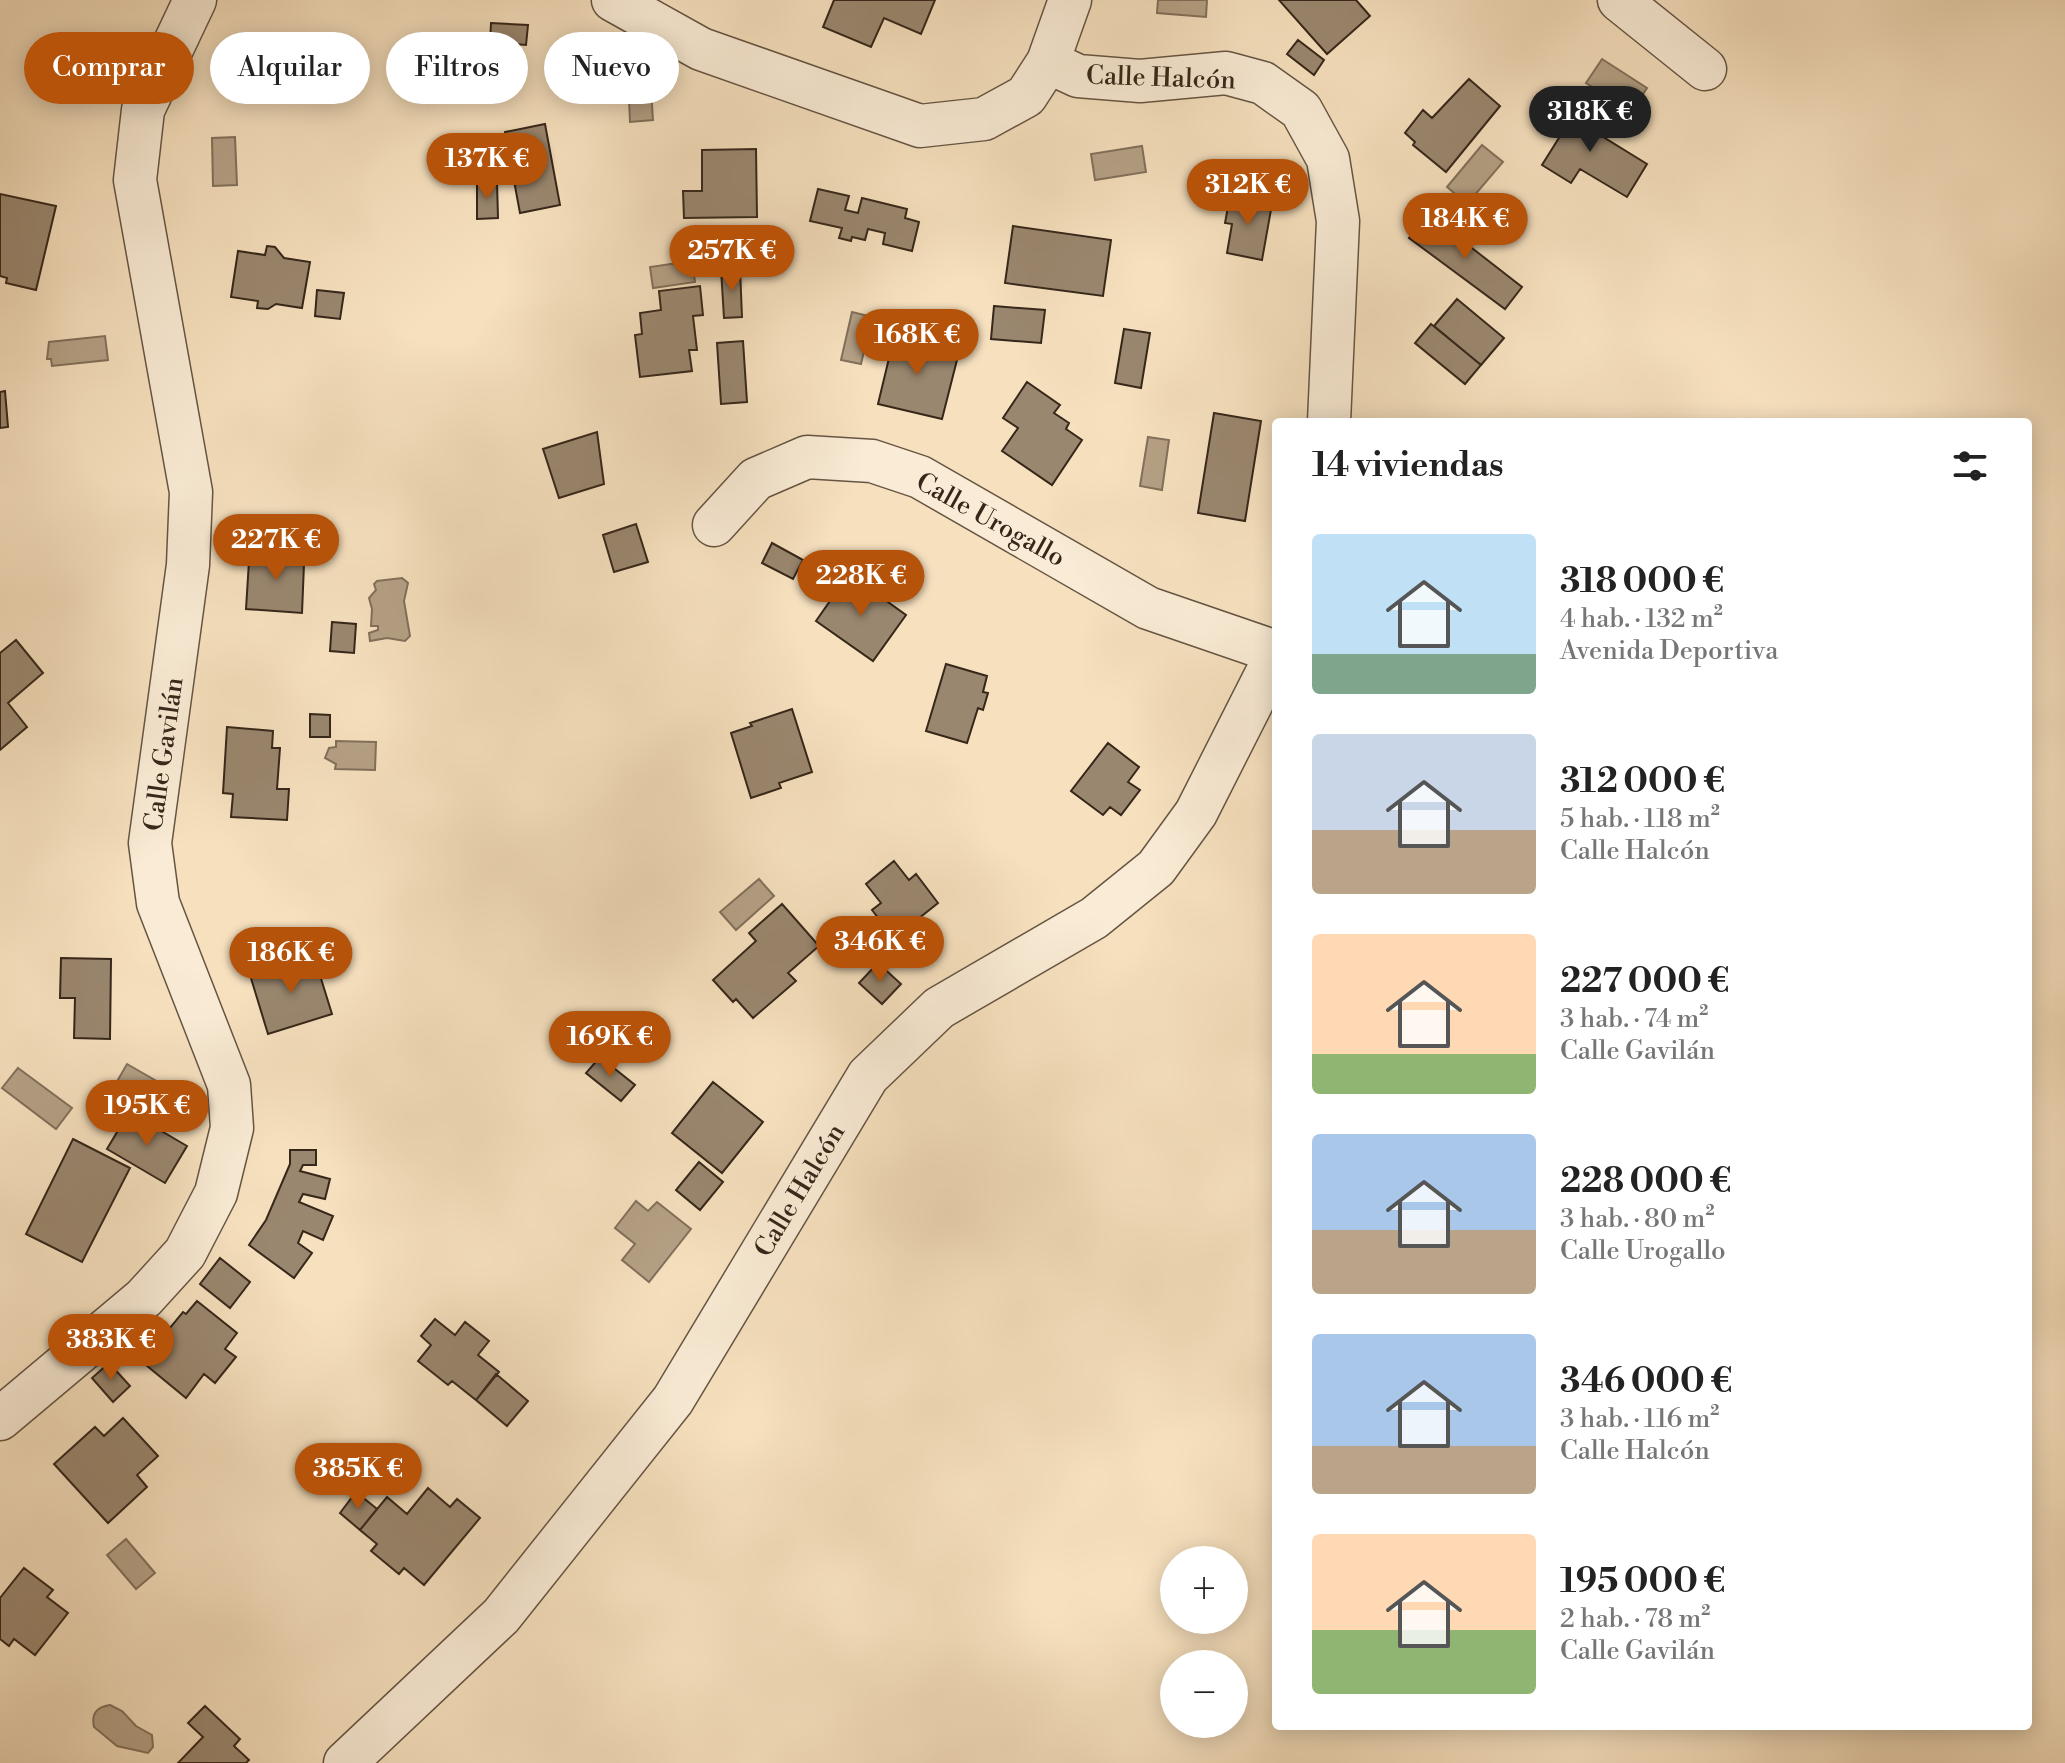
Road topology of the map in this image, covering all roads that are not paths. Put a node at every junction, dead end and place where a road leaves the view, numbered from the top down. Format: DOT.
graph roads {
  1 [pos="195,0"];
  2 [pos="613,0"];
  3 [pos="1070,0"];
  4 [pos="1619,0"];
  5 [pos="1048,62"];
  6 [pos="1705,69"];
  7 [pos="1329,418"];
  8 [pos="714,525"];
  9 [pos="1272,652"];
  10 [pos="1272,661"];
  11 [pos="0,1419"];
  12 [pos="345,1763"];
  1 -- 11 [label="street, Calle Gavilán"];
  2 -- 5 [label="street"];
  3 -- 5 [label="street, Calle Halcón"];
  4 -- 6 [label="street"];
  5 -- 7 [label="street, Calle Halcón"];
  8 -- 9 [label="street, Calle Urogallo"];
  10 -- 12 [label="street, Calle Halcón"];
}
